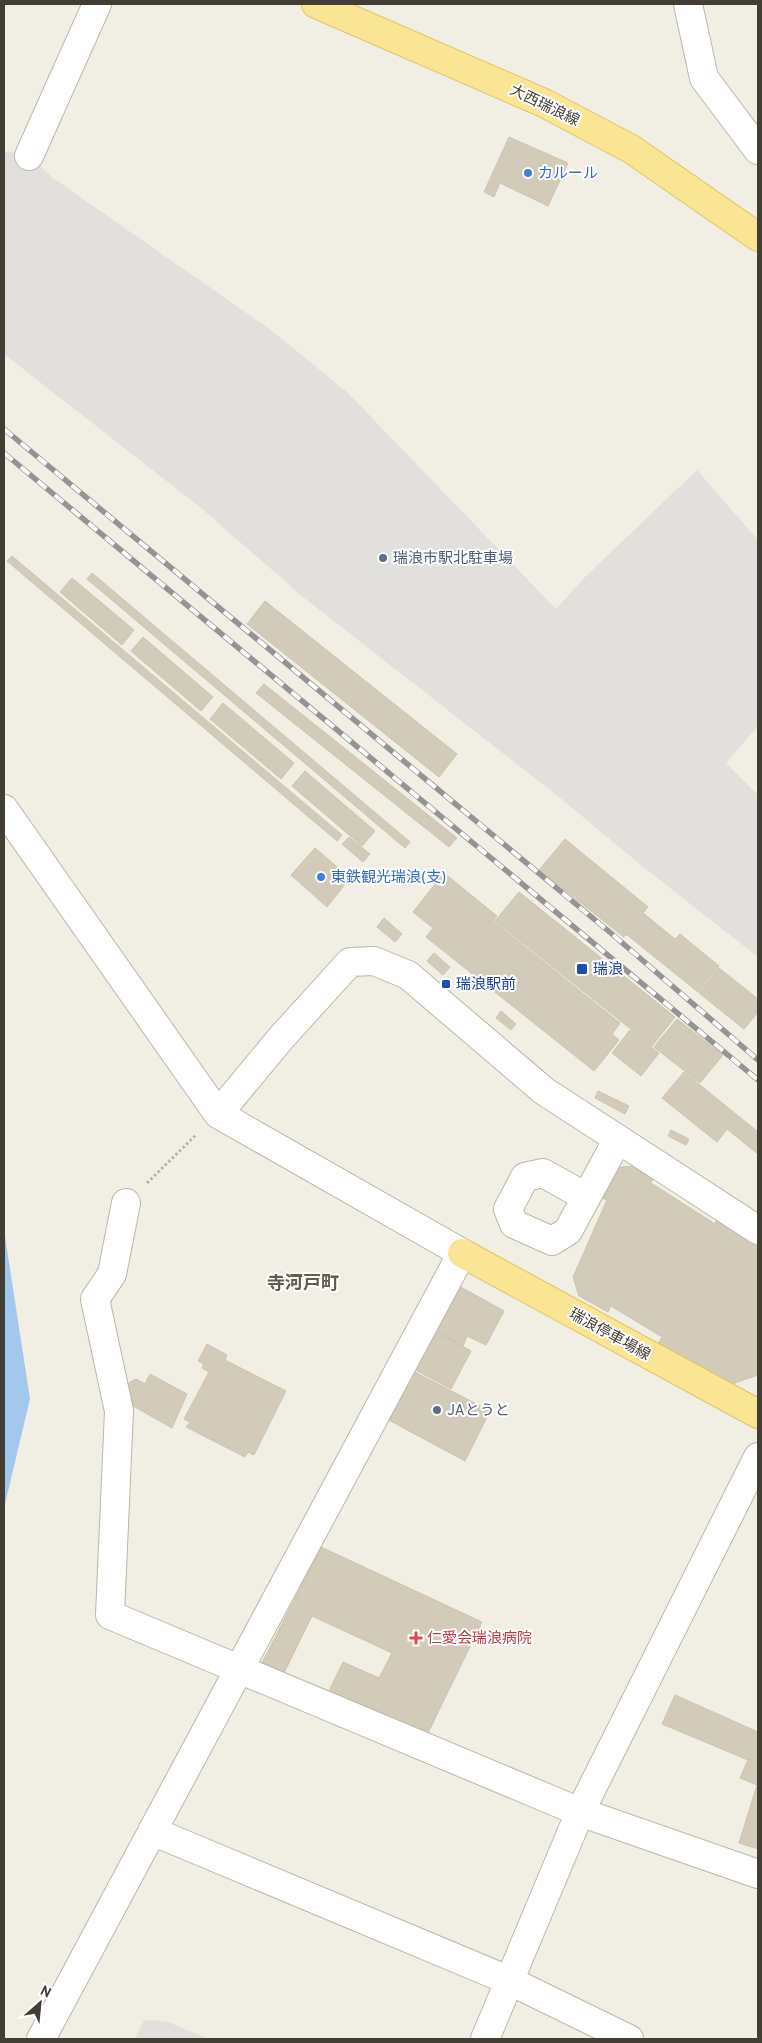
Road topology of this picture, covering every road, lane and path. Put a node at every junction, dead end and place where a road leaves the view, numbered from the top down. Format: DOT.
graph roads {
  1 [pos="97,4"];
  2 [pos="316,4"];
  3 [pos="688,4"];
  4 [pos="758,150"];
  5 [pos="29,156"];
  6 [pos="758,237"];
  7 [pos="4,809"];
  8 [pos="218,1114"];
  9 [pos="618,1139"];
  10 [pos="586,1197"];
  11 [pos="126,1202"];
  12 [pos="758,1230"];
  13 [pos="462,1253"];
  14 [pos="758,1414"];
  15 [pos="758,1457"];
  16 [pos="240,1668"];
  17 [pos="580,1812"];
  18 [pos="152,1830"];
  19 [pos="758,1874"];
  20 [pos="508,1980"];
  21 [pos="41,2039"];
  22 [pos="485,2039"];
  23 [pos="629,2039"];
  1 -- 5 [label="street"];
  2 -- 6 [label="main road, 大西瑞浪線"];
  3 -- 4 [label="street"];
  7 -- 8 [label="street"];
  8 -- 9 [label="street"];
  8 -- 11 [label="path"];
  8 -- 13 [label="street"];
  9 -- 10 [label="street"];
  9 -- 12 [label="street"];
  11 -- 16 [label="street"];
  13 -- 14 [label="main road, 瑞浪停車場線"];
  13 -- 16 [label="street"];
  15 -- 17 [label="street"];
  16 -- 17 [label="street"];
  16 -- 18 [label="street"];
  17 -- 19 [label="street"];
  17 -- 20 [label="street"];
  18 -- 20 [label="street"];
  18 -- 21 [label="street"];
  20 -- 22 [label="street"];
  20 -- 23 [label="street"];
}
